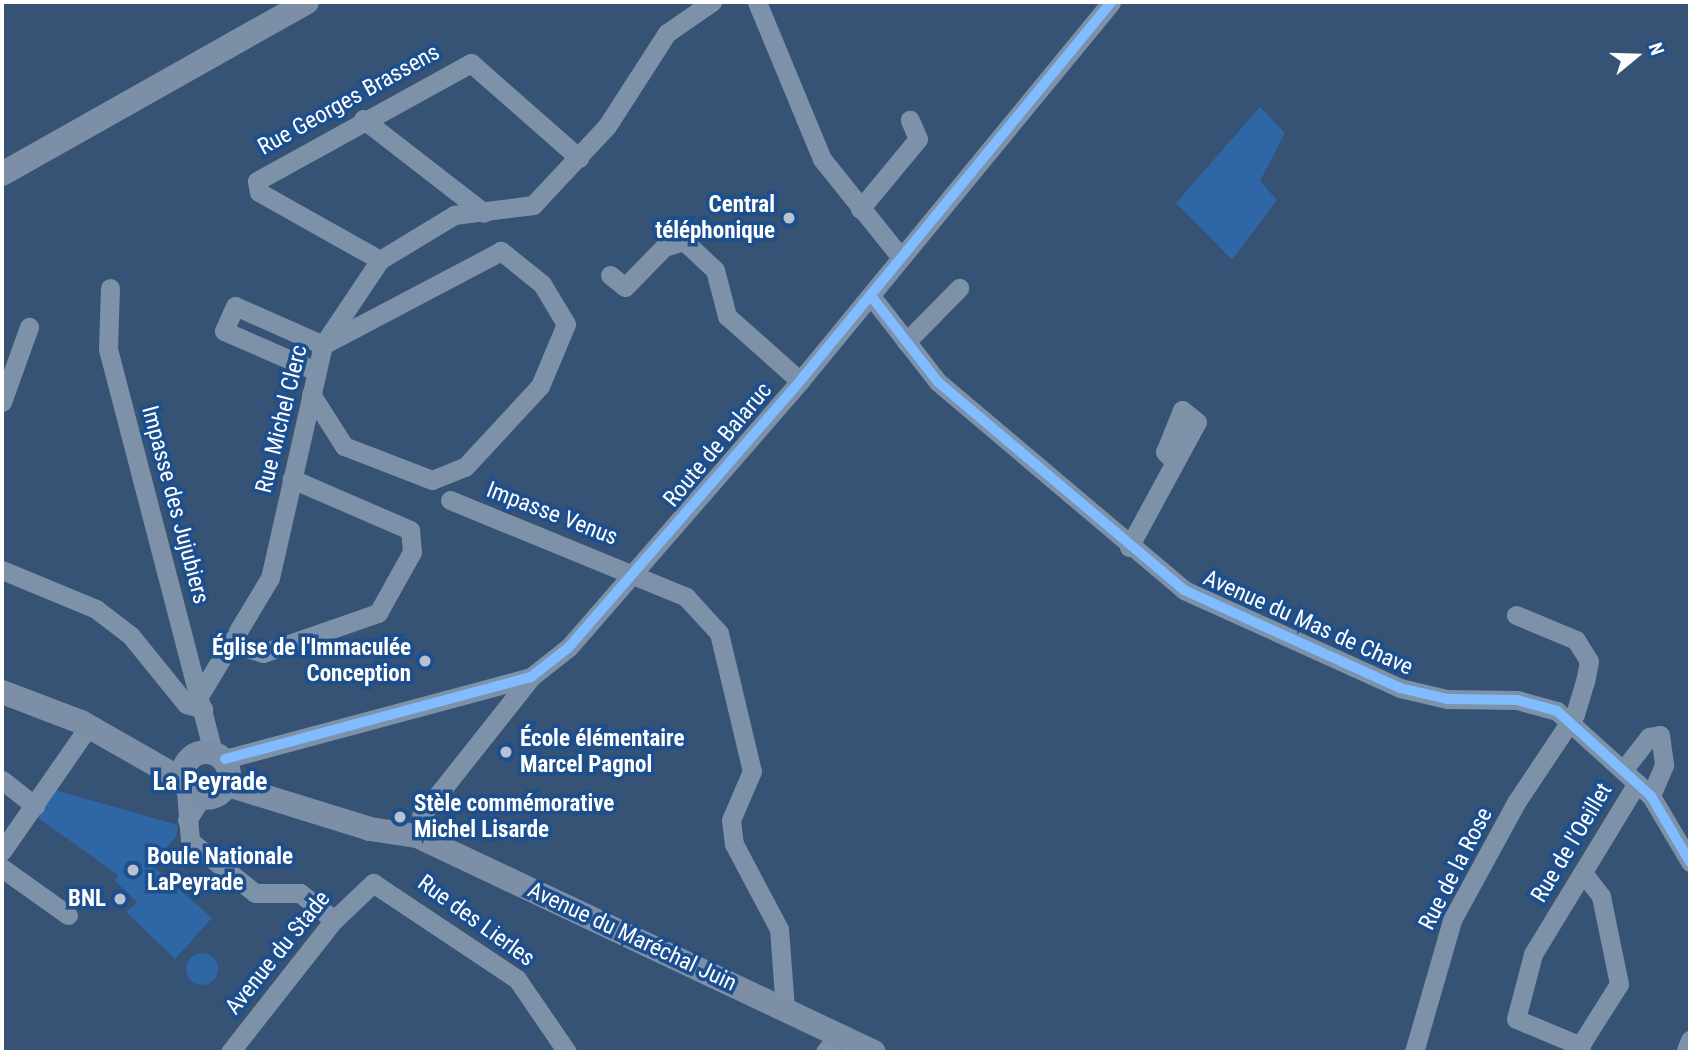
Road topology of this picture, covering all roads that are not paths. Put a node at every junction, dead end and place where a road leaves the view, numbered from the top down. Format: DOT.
graph roads {
  1 [pos="307,2"];
  2 [pos="712,2"];
  3 [pos="757,2"];
  4 [pos="1111,2"];
  5 [pos="363,119"];
  6 [pos="911,120"];
  7 [pos="579,158"];
  8 [pos="2,174"];
  9 [pos="860,209"];
  10 [pos="484,213"];
  11 [pos="899,255"];
  12 [pos="380,260"];
  13 [pos="610,275"];
  14 [pos="110,288"];
  15 [pos="959,288"];
  16 [pos="871,296"];
  17 [pos="354,298"];
  18 [pos="376,317"];
  19 [pos="29,327"];
  20 [pos="905,342"];
  21 [pos="323,345"];
  22 [pos="316,371"];
  23 [pos="800,381"];
  24 [pos="311,394"];
  25 [pos="2,402"];
  26 [pos="302,427"];
  27 [pos="335,436"];
  28 [pos="1174,461"];
  29 [pos="292,479"];
  30 [pos="450,500"];
  31 [pos="1129,547"];
  32 [pos="2,570"];
  33 [pos="638,573"];
  34 [pos="1516,615"];
  35 [pos="234,645"];
  36 [pos="531,677"];
  37 [pos="5,700"];
  38 [pos="203,700"];
  39 [pos="1571,721"];
  40 [pos="89,726"];
  41 [pos="208,767"];
  42 [pos="2,780"];
  43 [pos="1637,783"];
  44 [pos="35,806"];
  45 [pos="421,816"];
  46 [pos="2,851"];
  47 [pos="1690,862"];
  48 [pos="2,868"];
  49 [pos="1586,877"];
  50 [pos="366,885"];
  51 [pos="68,915"];
  52 [pos="334,920"];
  53 [pos="785,1009"];
  54 [pos="832,1044"];
  55 [pos="1578,1049"];
  56 [pos="230,1052"];
  57 [pos="567,1052"];
  58 [pos="874,1052"];
  59 [pos="1414,1052"];
  1 -- 8 [label="main road"];
  2 -- 7 [label="street, Rue Michel Clerc"];
  3 -- 9 [label="street"];
  4 -- 11 [label="street, Route de Balaruc"];
  5 -- 7 [label="street, Rue Georges Brassens"];
  5 -- 10 [label="street"];
  5 -- 12 [label="street, Rue Georges Brassens"];
  6 -- 9 [label="street"];
  7 -- 10 [label="street, Rue Michel Clerc"];
  9 -- 11 [label="street"];
  10 -- 12 [label="street, Rue Michel Clerc"];
  11 -- 16 [label="street, Route de Balaruc"];
  12 -- 17 [label="street, Rue Michel Clerc"];
  13 -- 23 [label="street"];
  14 -- 38 [label="street, Impasse des Jujubiers"];
  15 -- 20 [label="street"];
  16 -- 20 [label="street, Avenue du Mas de Chave"];
  16 -- 23 [label="street, Route de Balaruc"];
  17 -- 18 [label="street"];
  17 -- 21 [label="street, Rue Michel Clerc"];
  18 -- 21 [label="street"];
  18 -- 27 [label="street"];
  19 -- 25 [label="street"];
  20 -- 31 [label="street, Avenue du Mas de Chave"];
  21 -- 22 [label="street, Rue Michel Clerc"];
  21 -- 22 [label="street"];
  22 -- 24 [label="street, Rue Michel Clerc"];
  23 -- 33 [label="street, Route de Balaruc"];
  24 -- 26 [label="street, Rue Michel Clerc"];
  24 -- 27 [label="street"];
  26 -- 27 [label="street"];
  26 -- 29 [label="street, Rue Michel Clerc"];
  28 -- 31 [label="street"];
  29 -- 35 [label="street, Rue Michel Clerc"];
  29 -- 35 [label="street"];
  30 -- 33 [label="street, Impasse Venus"];
  31 -- 39 [label="street, Avenue du Mas de Chave"];
  32 -- 38 [label="street"];
  33 -- 36 [label="street, Route de Balaruc"];
  33 -- 53 [label="street, Impasse Venus"];
  34 -- 39 [label="street, Rue de la Rose"];
  35 -- 38 [label="street, Rue Michel Clerc"];
  36 -- 41 [label="street"];
  36 -- 45 [label="street, Route de Balaruc"];
  37 -- 40 [label="main road, Avenue du Maréchal Juin"];
  38 -- 41 [label="street, Impasse des Jujubiers"];
  39 -- 43 [label="street, Avenue du Mas de Chave"];
  39 -- 59 [label="street, Rue de la Rose"];
  40 -- 41 [label="main road, Avenue du Maréchal Juin"];
  40 -- 44 [label="street"];
  41 -- 52 [label="street, Impasse des Jujubiers"];
  41 -- 53 [label="main road, Avenue du Maréchal Juin"];
  42 -- 44 [label="street"];
  43 -- 47 [label="street, Avenue du Mas de Chave"];
  43 -- 49 [label="street, Rue de l'Oeillet"];
  44 -- 46 [label="street"];
  48 -- 51 [label="street"];
  49 -- 55 [label="street"];
  49 -- 55 [label="street, Rue de l'Oeillet"];
  50 -- 52 [label="street, Avenue du Stade"];
  50 -- 57 [label="street, Rue des Lierles"];
  52 -- 56 [label="street, Avenue du Stade"];
  53 -- 54 [label="main road, Avenue du Maréchal Juin"];
  54 -- 58 [label="main road, Avenue du Maréchal Juin"];
}
